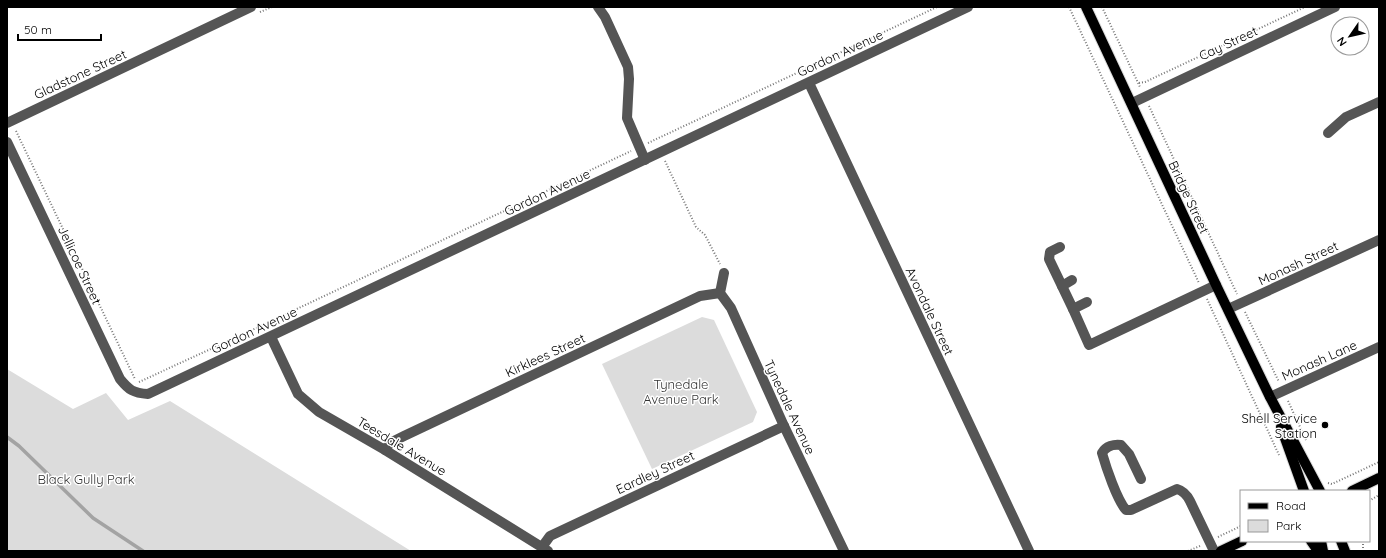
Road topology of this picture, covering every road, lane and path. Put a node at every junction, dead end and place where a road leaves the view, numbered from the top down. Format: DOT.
graph roads {
  1 [pos="251,7"];
  2 [pos="598,7"];
  3 [pos="937,7"];
  4 [pos="968,7"];
  5 [pos="1069,7"];
  6 [pos="1086,7"];
  7 [pos="1102,7"];
  8 [pos="1305,7"];
  9 [pos="1335,7"];
  10 [pos="809,83"];
  11 [pos="1138,83"];
  12 [pos="1144,97"];
  13 [pos="1379,102"];
  14 [pos="1132,103"];
  15 [pos="9,122"];
  16 [pos="1328,133"];
  17 [pos="7,142"];
  18 [pos="639,147"];
  19 [pos="661,152"];
  20 [pos="645,160"];
  21 [pos="1379,240"];
  22 [pos="1060,248"];
  23 [pos="724,273"];
  24 [pos="1072,280"];
  25 [pos="1216,285"];
  26 [pos="1062,286"];
  27 [pos="1203,291"];
  28 [pos="720,294"];
  29 [pos="1088,302"];
  30 [pos="1241,303"];
  31 [pos="1072,309"];
  32 [pos="1228,309"];
  33 [pos="271,337"];
  34 [pos="1379,347"];
  35 [pos="1283,391"];
  36 [pos="137,393"];
  37 [pos="1270,397"];
  38 [pos="784,426"];
  39 [pos="1309,447"];
  40 [pos="384,450"];
  41 [pos="1279,455"];
  42 [pos="1379,462"];
  43 [pos="1141,479"];
  44 [pos="1325,480"];
  45 [pos="1375,480"];
  46 [pos="1304,490"];
  47 [pos="1319,490"];
  48 [pos="1354,490"];
  49 [pos="1365,490"];
  50 [pos="1379,495"];
  51 [pos="1370,500"];
  52 [pos="1240,542"];
  53 [pos="1313,542"];
  54 [pos="545,549"];
  55 [pos="844,551"];
  56 [pos="1029,551"];
  57 [pos="1214,551"];
  58 [pos="1221,551"];
  59 [pos="1318,551"];
  1 -- 15 [label="street, Gladstone Street"];
  2 -- 18 [label="street"];
  3 -- 18 [label="path"];
  4 -- 10 [label="street, Gordon Avenue"];
  5 -- 27 [label="path"];
  6 -- 14 [label="main road, Bridge Street"];
  7 -- 11 [label="path"];
  8 -- 11 [label="path"];
  9 -- 12 [label="street, Cay Street"];
  10 -- 19 [label="street, Gordon Avenue"];
  10 -- 56 [label="street, Avondale Street"];
  11 -- 12 [label="path"];
  12 -- 14 [label="street, Cay Street"];
  12 -- 30 [label="path"];
  13 -- 16 [label="street"];
  14 -- 25 [label="main road, Bridge Street"];
  15 -- 18 [label="path"];
  17 -- 36 [label="street, Jellicoe Street"];
  18 -- 20 [label="street"];
  19 -- 20 [label="street, Gordon Avenue"];
  19 -- 23 [label="path"];
  20 -- 33 [label="street, Gordon Avenue"];
  21 -- 30 [label="street, Monash Street"];
  22 -- 26 [label="street"];
  23 -- 28 [label="street"];
  24 -- 26 [label="street"];
  25 -- 27 [label="street"];
  25 -- 32 [label="main road, Bridge Street"];
  26 -- 31 [label="street"];
  27 -- 31 [label="street"];
  27 -- 41 [label="path"];
  28 -- 38 [label="street, Tynedale Avenue"];
  28 -- 40 [label="street, Kirklees Street"];
  29 -- 31 [label="street"];
  30 -- 32 [label="street, Monash Street"];
  30 -- 35 [label="path"];
  32 -- 37 [label="main road, Bridge Street"];
  33 -- 36 [label="street, Gordon Avenue"];
  33 -- 40 [label="street, Teesdale Avenue"];
  34 -- 35 [label="street, Monash Lane"];
  35 -- 37 [label="street, Monash Lane"];
  35 -- 39 [label="path"];
  37 -- 46 [label="main road, Bridge Street"];
  37 -- 47 [label="main road, Bridge Street"];
  38 -- 54 [label="street, Eardley Street"];
  38 -- 55 [label="street, Tynedale Avenue"];
  40 -- 54 [label="street, Teesdale Avenue"];
  42 -- 44 [label="path"];
  43 -- 57 [label="street"];
  45 -- 48 [label="main road"];
  45 -- 49 [label="main road"];
  50 -- 51 [label="path"];
  52 -- 58 [label="main road"];
  53 -- 59 [label="main road"];
}
